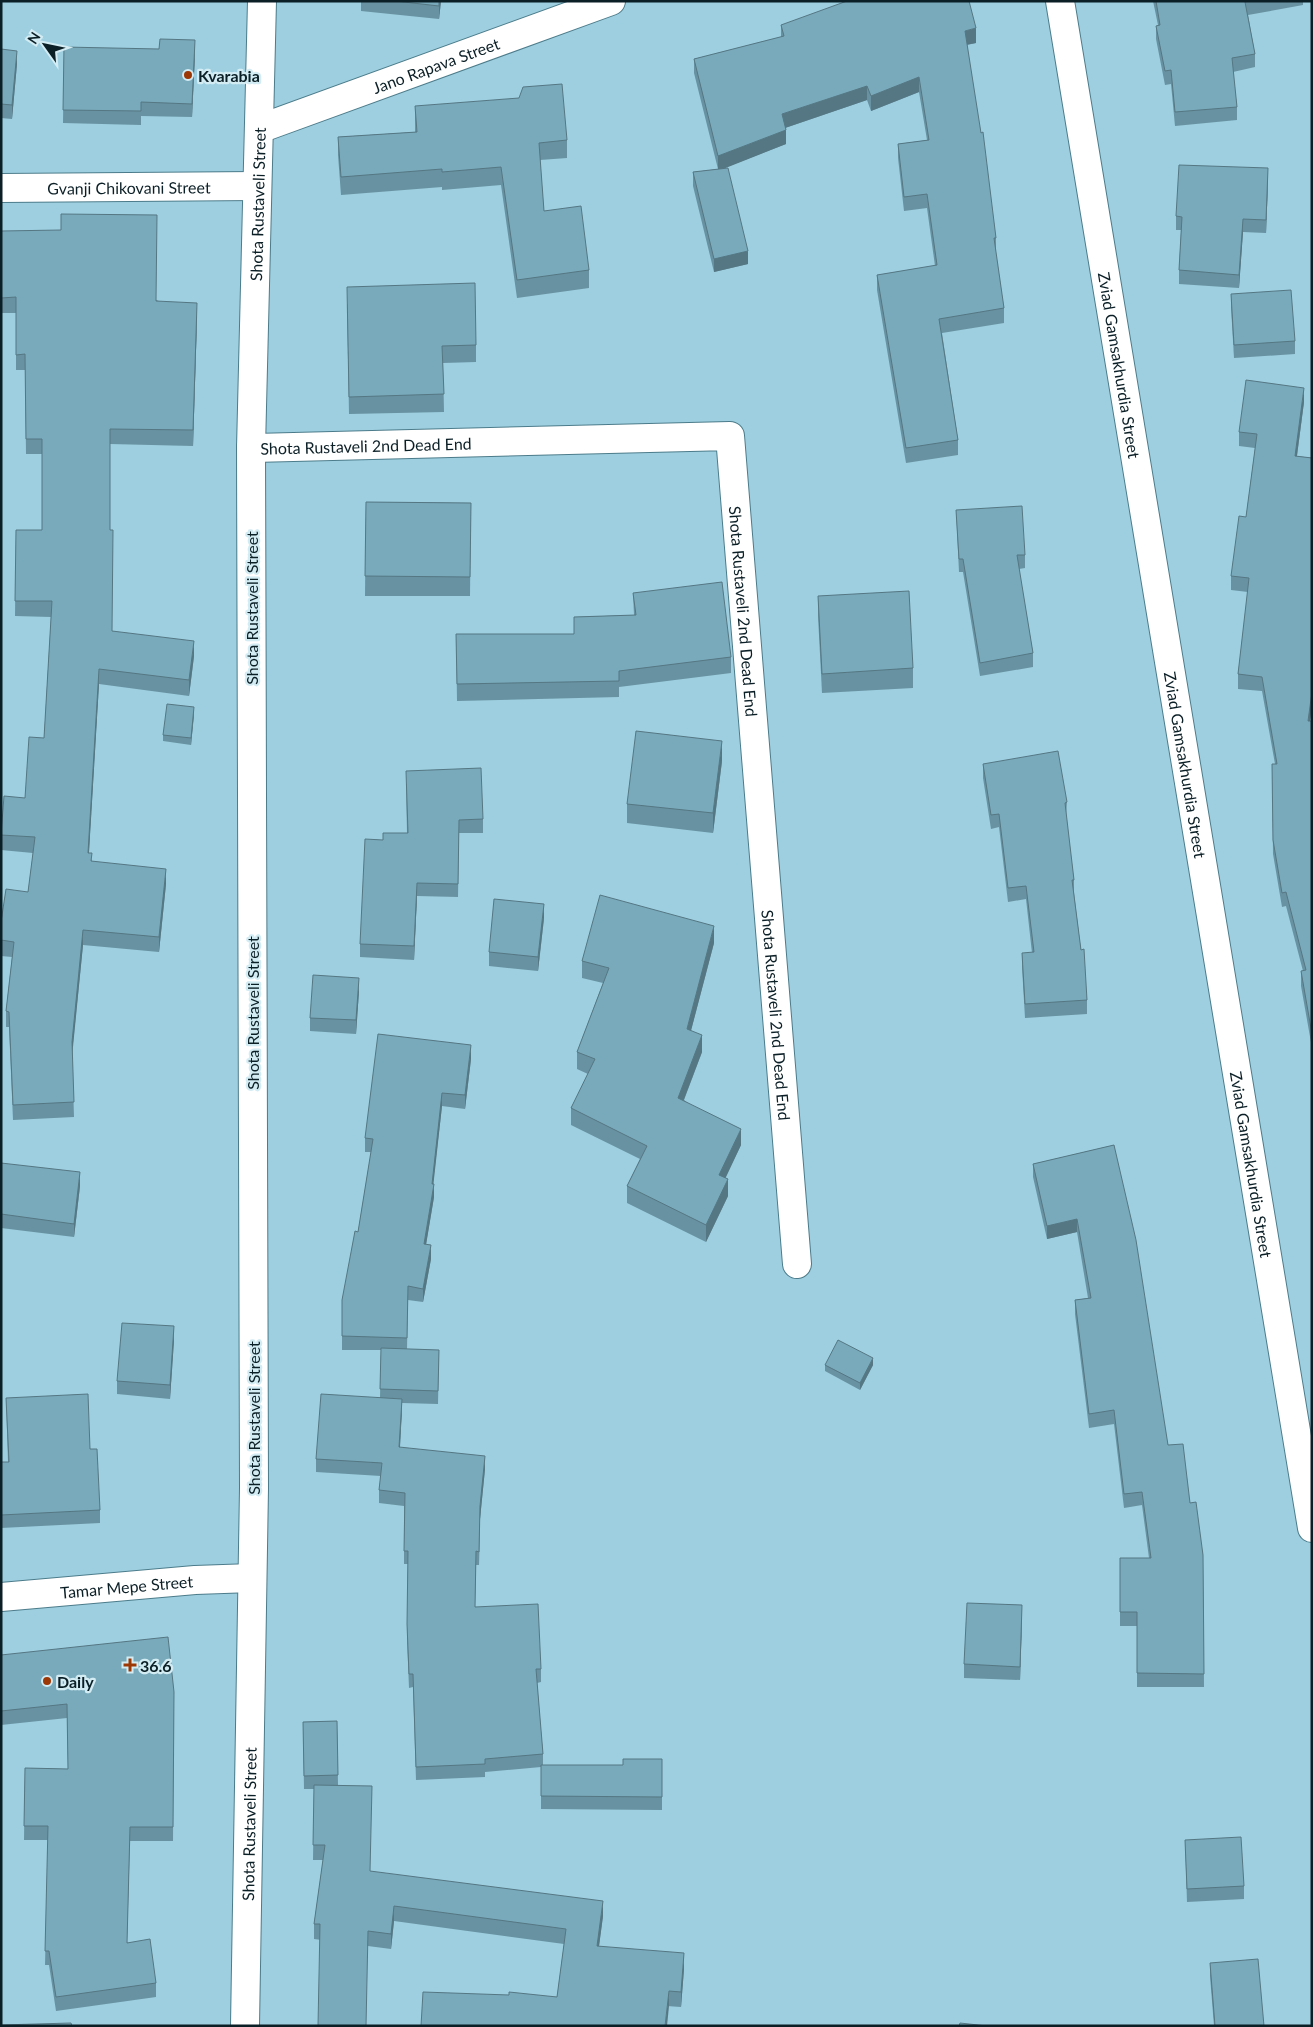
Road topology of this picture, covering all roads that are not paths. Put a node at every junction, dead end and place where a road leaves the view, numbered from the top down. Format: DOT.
graph roads {
  1 [pos="262,1"];
  2 [pos="611,1"];
  3 [pos="1060,1"];
  4 [pos="259,129"];
  5 [pos="257,186"];
  6 [pos="1,188"];
  7 [pos="251,448"];
  8 [pos="798,1264"];
  9 [pos="1307,1467"];
  10 [pos="1312,1528"];
  11 [pos="252,1578"];
  12 [pos="1,1597"];
  13 [pos="245,2026"];
  1 -- 4 [label="street, Shota Rustaveli Street"];
  2 -- 4 [label="street, Jano Rapava Street"];
  3 -- 9 [label="street, Zviad Gamsakhurdia Street"];
  4 -- 5 [label="street, Shota Rustaveli Street"];
  5 -- 6 [label="street, Gvanji Chikovani Street"];
  5 -- 7 [label="street, Shota Rustaveli Street"];
  7 -- 8 [label="street, Shota Rustaveli 2nd Dead End"];
  7 -- 11 [label="street, Shota Rustaveli Street"];
  9 -- 10 [label="street, Zviad Gamsakhurdia Street"];
  11 -- 12 [label="street, Tamar Mepe Street"];
  11 -- 13 [label="street, Shota Rustaveli Street"];
}
